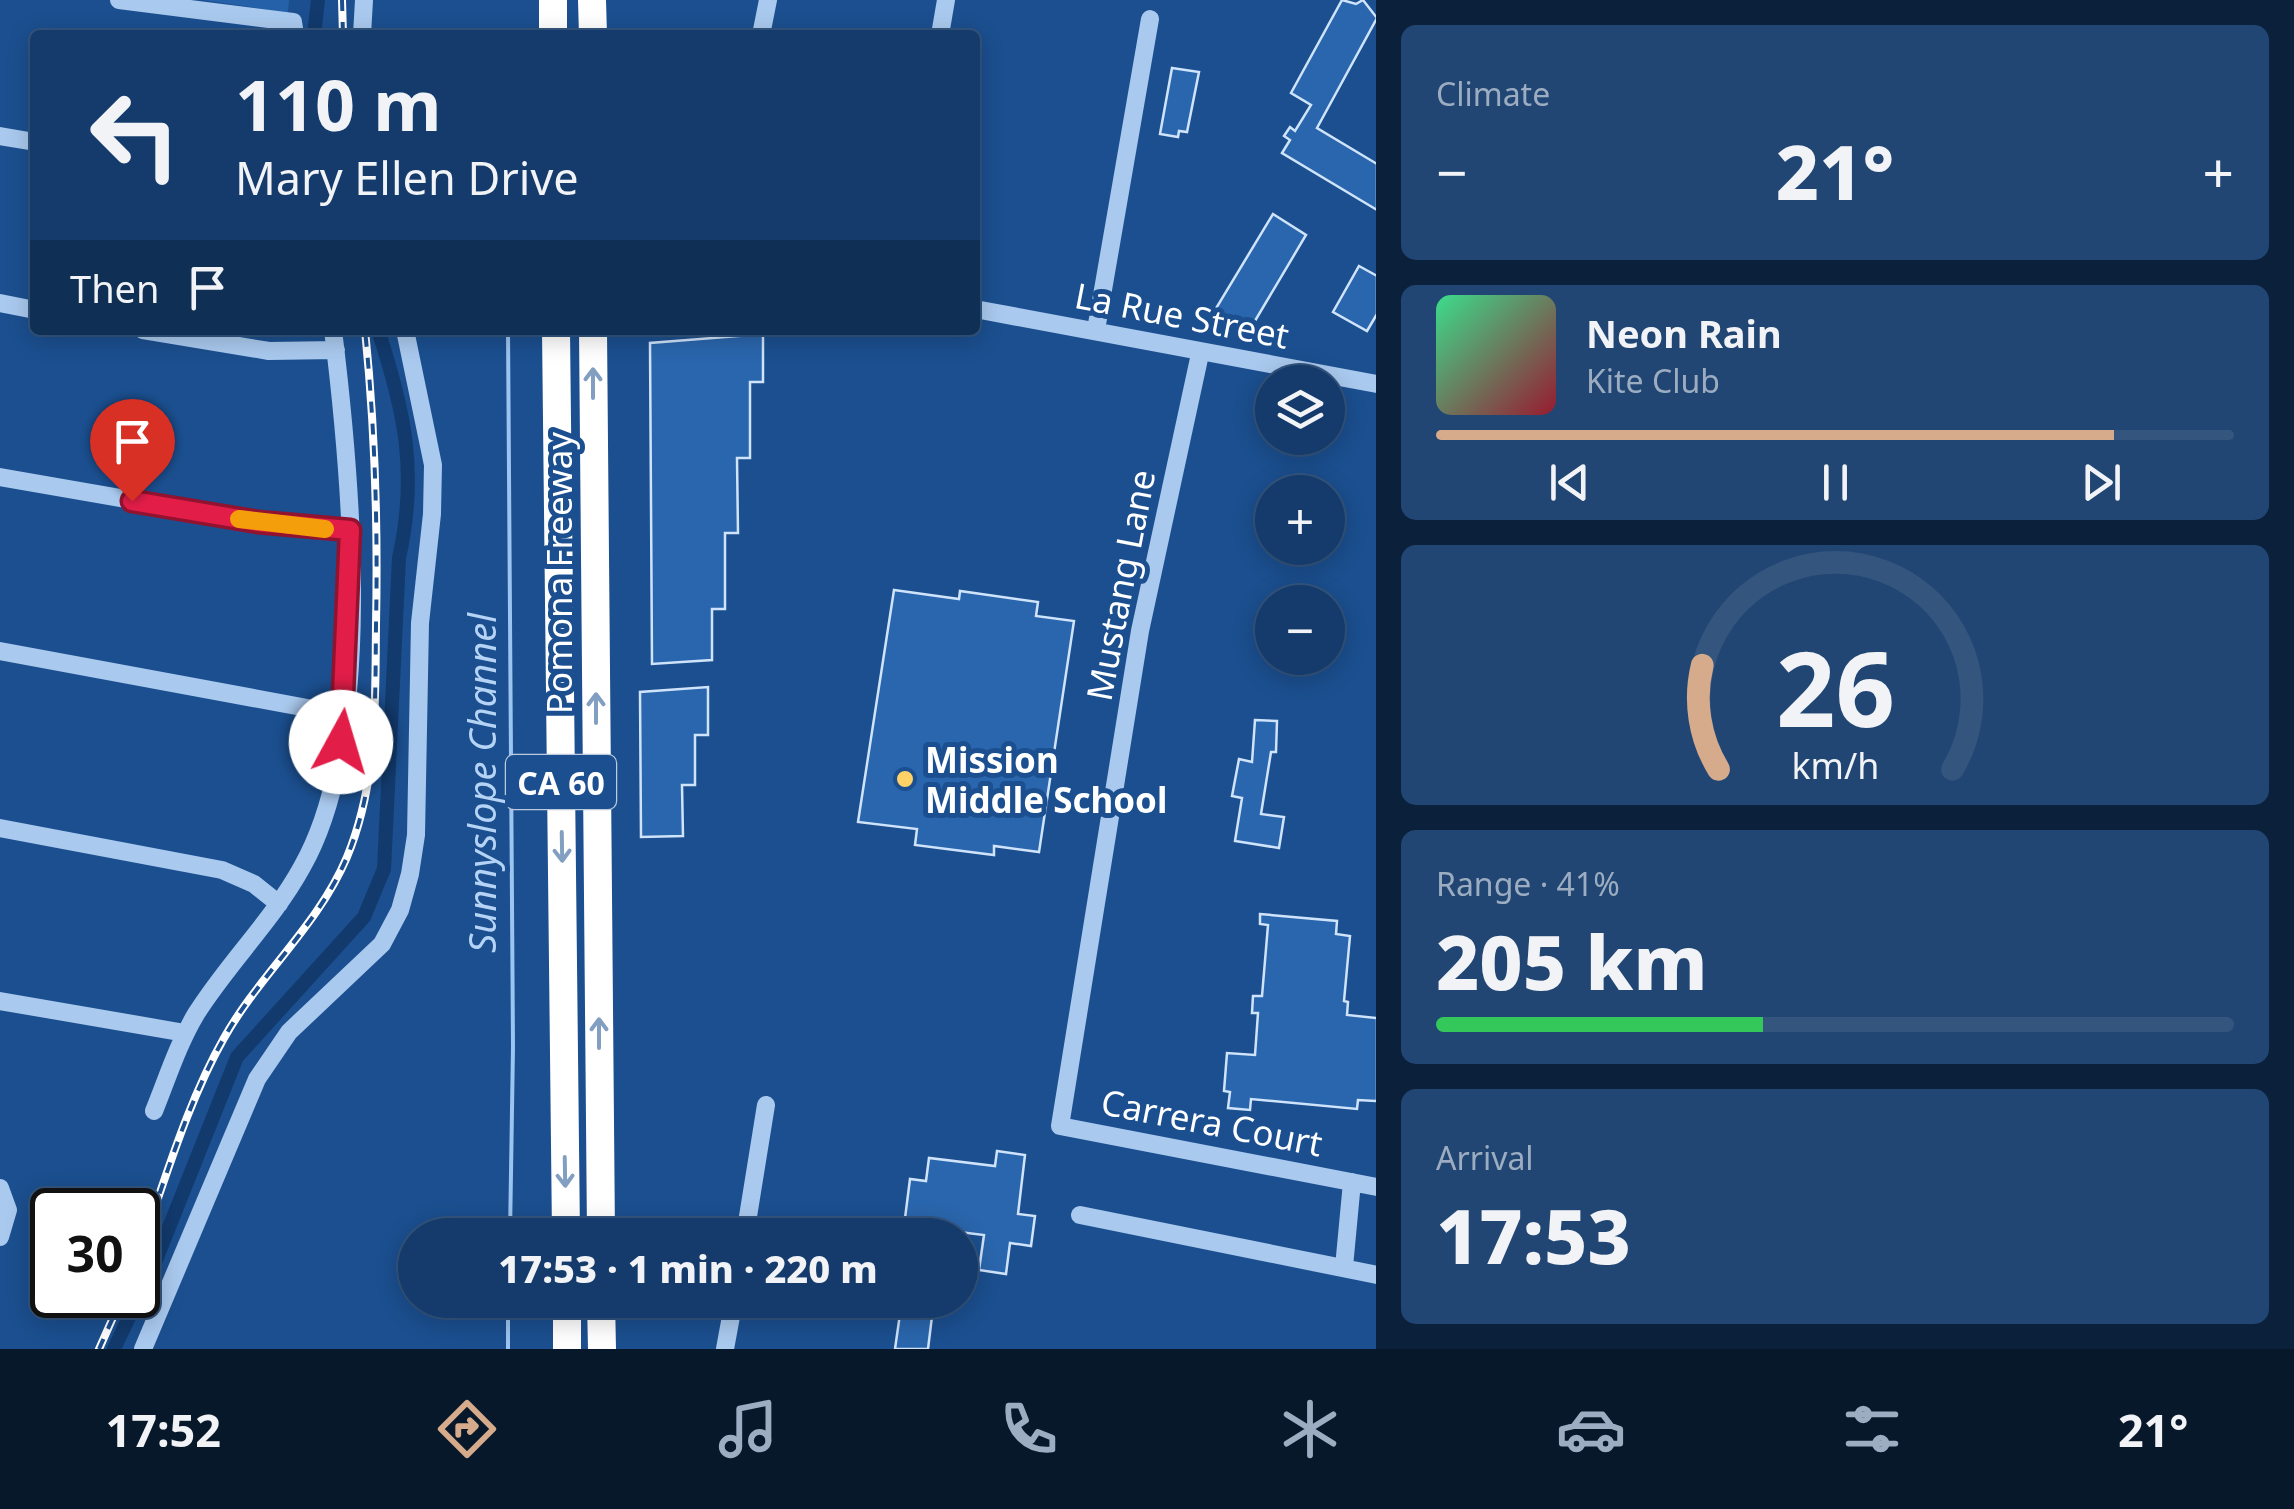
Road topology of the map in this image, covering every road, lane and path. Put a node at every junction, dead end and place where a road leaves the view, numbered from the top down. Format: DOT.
graph roads {
  1 [pos="120,0"];
  2 [pos="364,0"];
  3 [pos="553,0"];
  4 [pos="592,0"];
  5 [pos="768,0"];
  6 [pos="946,0"];
  7 [pos="1150,19"];
  8 [pos="294,28"];
  9 [pos="362,30"];
  10 [pos="553,30"];
  11 [pos="592,30"];
  12 [pos="763,30"];
  13 [pos="941,30"];
  14 [pos="0,136"];
  15 [pos="30,141"];
  16 [pos="0,303"];
  17 [pos="30,309"];
  18 [pos="980,310"];
  19 [pos="1096,330"];
  20 [pos="173,335"];
  21 [pos="334,335"];
  22 [pos="406,335"];
  23 [pos="556,335"];
  24 [pos="593,335"];
  25 [pos="336,350"];
  26 [pos="1200,354"];
  27 [pos="1376,384"];
  28 [pos="0,477"];
  29 [pos="350,530"];
  30 [pos="0,651"];
  31 [pos="345,715"];
  32 [pos="0,828"];
  33 [pos="279,904"];
  34 [pos="0,1002"];
  35 [pos="186,1033"];
  36 [pos="766,1105"];
  37 [pos="154,1111"];
  38 [pos="1060,1126"];
  39 [pos="1352,1182"];
  40 [pos="1376,1187"];
  41 [pos="2,1190"];
  42 [pos="1080,1215"];
  43 [pos="566,1218"];
  44 [pos="601,1218"];
  45 [pos="748,1218"];
  46 [pos="0,1238"];
  47 [pos="1344,1267"];
  48 [pos="1376,1275"];
  49 [pos="567,1318"];
  50 [pos="602,1318"];
  51 [pos="731,1318"];
  52 [pos="143,1349"];
  53 [pos="567,1349"];
  54 [pos="602,1349"];
  55 [pos="726,1349"];
  1 -- 8 [label="street"];
  2 -- 9 [label="street"];
  3 -- 10 [label="highway"];
  4 -- 11 [label="highway"];
  5 -- 12 [label="street"];
  6 -- 13 [label="street"];
  7 -- 19 [label="street"];
  14 -- 15 [label="street"];
  16 -- 17 [label="street"];
  18 -- 19 [label="street, La Rue Street"];
  19 -- 26 [label="street, La Rue Street"];
  20 -- 25 [label="street"];
  21 -- 25 [label="street"];
  22 -- 52 [label="street"];
  23 -- 43 [label="highway, Pomona Freeway / CA 60, one-way"];
  44 -- 24 [label="highway, Pomona Freeway / CA 60, one-way"];
  25 -- 29 [label="street"];
  26 -- 27 [label="street, La Rue Street"];
  26 -- 38 [label="street, Mustang Lane"];
  28 -- 29 [label="street"];
  29 -- 31 [label="street"];
  30 -- 31 [label="street"];
  31 -- 33 [label="street"];
  32 -- 33 [label="street"];
  33 -- 35 [label="street"];
  34 -- 35 [label="street"];
  35 -- 37 [label="street"];
  36 -- 45 [label="street"];
  38 -- 39 [label="street, Carrera Court"];
  39 -- 40 [label="street, Carrera Court"];
  39 -- 47 [label="street, Carrera Court"];
  41 -- 46 [label="street"];
  42 -- 47 [label="street"];
  47 -- 48 [label="street"];
  49 -- 53 [label="highway"];
  50 -- 54 [label="highway"];
  51 -- 55 [label="street"];
}
